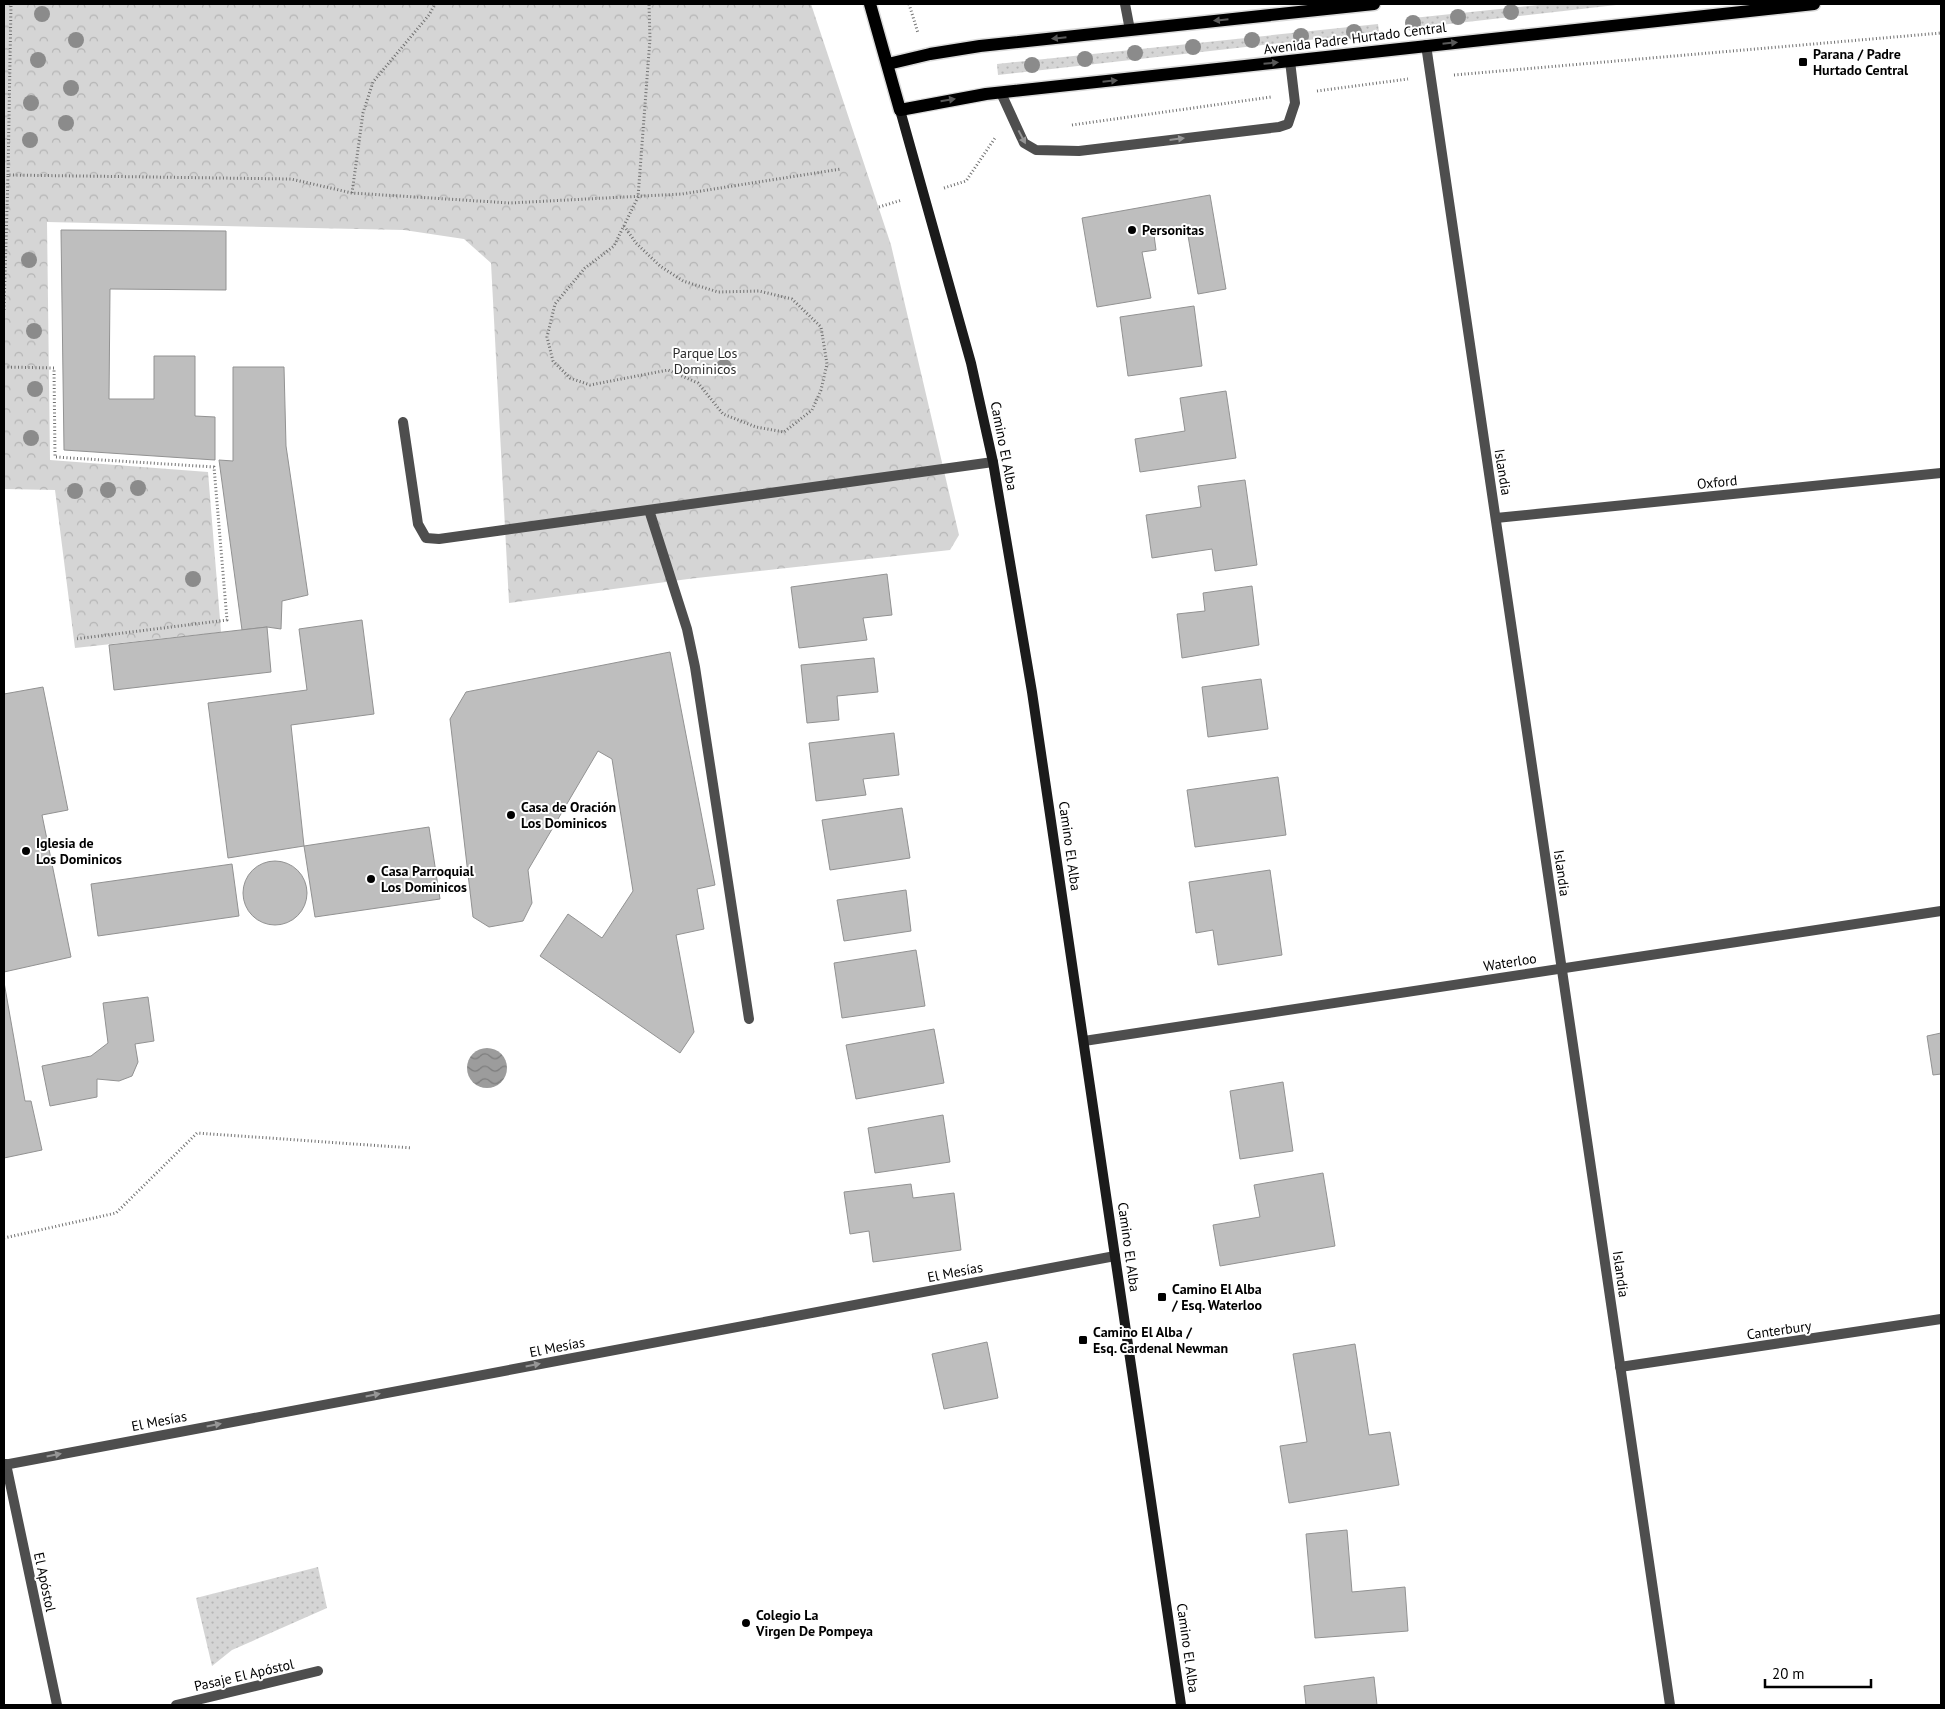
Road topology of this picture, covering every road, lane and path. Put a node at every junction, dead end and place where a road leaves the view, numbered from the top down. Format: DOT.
graph roads {
  1 [pos="11,4"];
  2 [pos="435,4"];
  3 [pos="649,4"];
  4 [pos="870,4"];
  5 [pos="909,4"];
  6 [pos="1126,4"];
  7 [pos="1374,4"];
  8 [pos="1814,4"];
  9 [pos="1130,30"];
  10 [pos="926,31"];
  11 [pos="1426,45"];
  12 [pos="1290,61"];
  13 [pos="888,64"];
  14 [pos="1001,93"];
  15 [pos="900,110"];
  16 [pos="4,152"];
  17 [pos="8,152"];
  18 [pos="841,168"];
  19 [pos="8,175"];
  20 [pos="352,193"];
  21 [pos="638,197"];
  22 [pos="624,226"];
  23 [pos="4,301"];
  24 [pos="4,310"];
  25 [pos="4,367"];
  26 [pos="403,422"];
  27 [pos="993,462"];
  28 [pos="1941,473"];
  29 [pos="649,510"];
  30 [pos="1496,518"];
  31 [pos="75,639"];
  32 [pos="1941,911"];
  33 [pos="1562,968"];
  34 [pos="749,1019"];
  35 [pos="1084,1041"];
  36 [pos="412,1148"];
  37 [pos="4,1238"];
  38 [pos="1115,1256"];
  39 [pos="1941,1319"];
  40 [pos="1620,1367"];
  41 [pos="5,1464"];
  42 [pos="318,1671"];
  43 [pos="57,1705"];
  44 [pos="176,1705"];
  45 [pos="1181,1705"];
  46 [pos="1670,1705"];
  1 -- 17 [label="path"];
  2 -- 20 [label="path"];
  3 -- 21 [label="path"];
  4 -- 13 [label="main road, Camino El Alba"];
  5 -- 10 [label="path"];
  6 -- 9 [label="street"];
  7 -- 9 [label="main road, one-way"];
  11 -- 8 [label="main road, Avenida Padre Hurtado Central, one-way"];
  9 -- 13 [label="main road, one-way"];
  11 -- 12 [label="main road, Avenida Padre Hurtado Central"];
  11 -- 30 [label="street, Islandia"];
  14 -- 12 [label="main road, Avenida Padre Hurtado Central, one-way"];
  14 -- 12 [label="street, one-way"];
  13 -- 15 [label="main road, Camino El Alba"];
  15 -- 14 [label="main road, Avenida Padre Hurtado Central, one-way"];
  15 -- 27 [label="main road, Camino El Alba"];
  16 -- 17 [label="path"];
  17 -- 19 [label="path"];
  18 -- 21 [label="path"];
  19 -- 20 [label="path"];
  19 -- 23 [label="path"];
  20 -- 21 [label="path"];
  21 -- 22 [label="path"];
  22 -- 22 [label="path"];
  23 -- 24 [label="path"];
  25 -- 31 [label="path"];
  26 -- 29 [label="street"];
  27 -- 29 [label="street"];
  27 -- 35 [label="main road, Camino El Alba"];
  28 -- 30 [label="street, Oxford"];
  29 -- 34 [label="street"];
  30 -- 33 [label="street, Islandia"];
  32 -- 33 [label="street, Waterloo"];
  33 -- 35 [label="street, Waterloo"];
  33 -- 40 [label="street, Islandia"];
  35 -- 38 [label="main road, Camino El Alba"];
  36 -- 37 [label="path"];
  41 -- 38 [label="street, El Mesías, one-way"];
  38 -- 45 [label="main road, Camino El Alba"];
  39 -- 40 [label="street, Canterbury"];
  40 -- 46 [label="street, Islandia"];
  41 -- 43 [label="street, El Apóstol"];
  42 -- 44 [label="street, Pasaje El Apóstol"];
}
